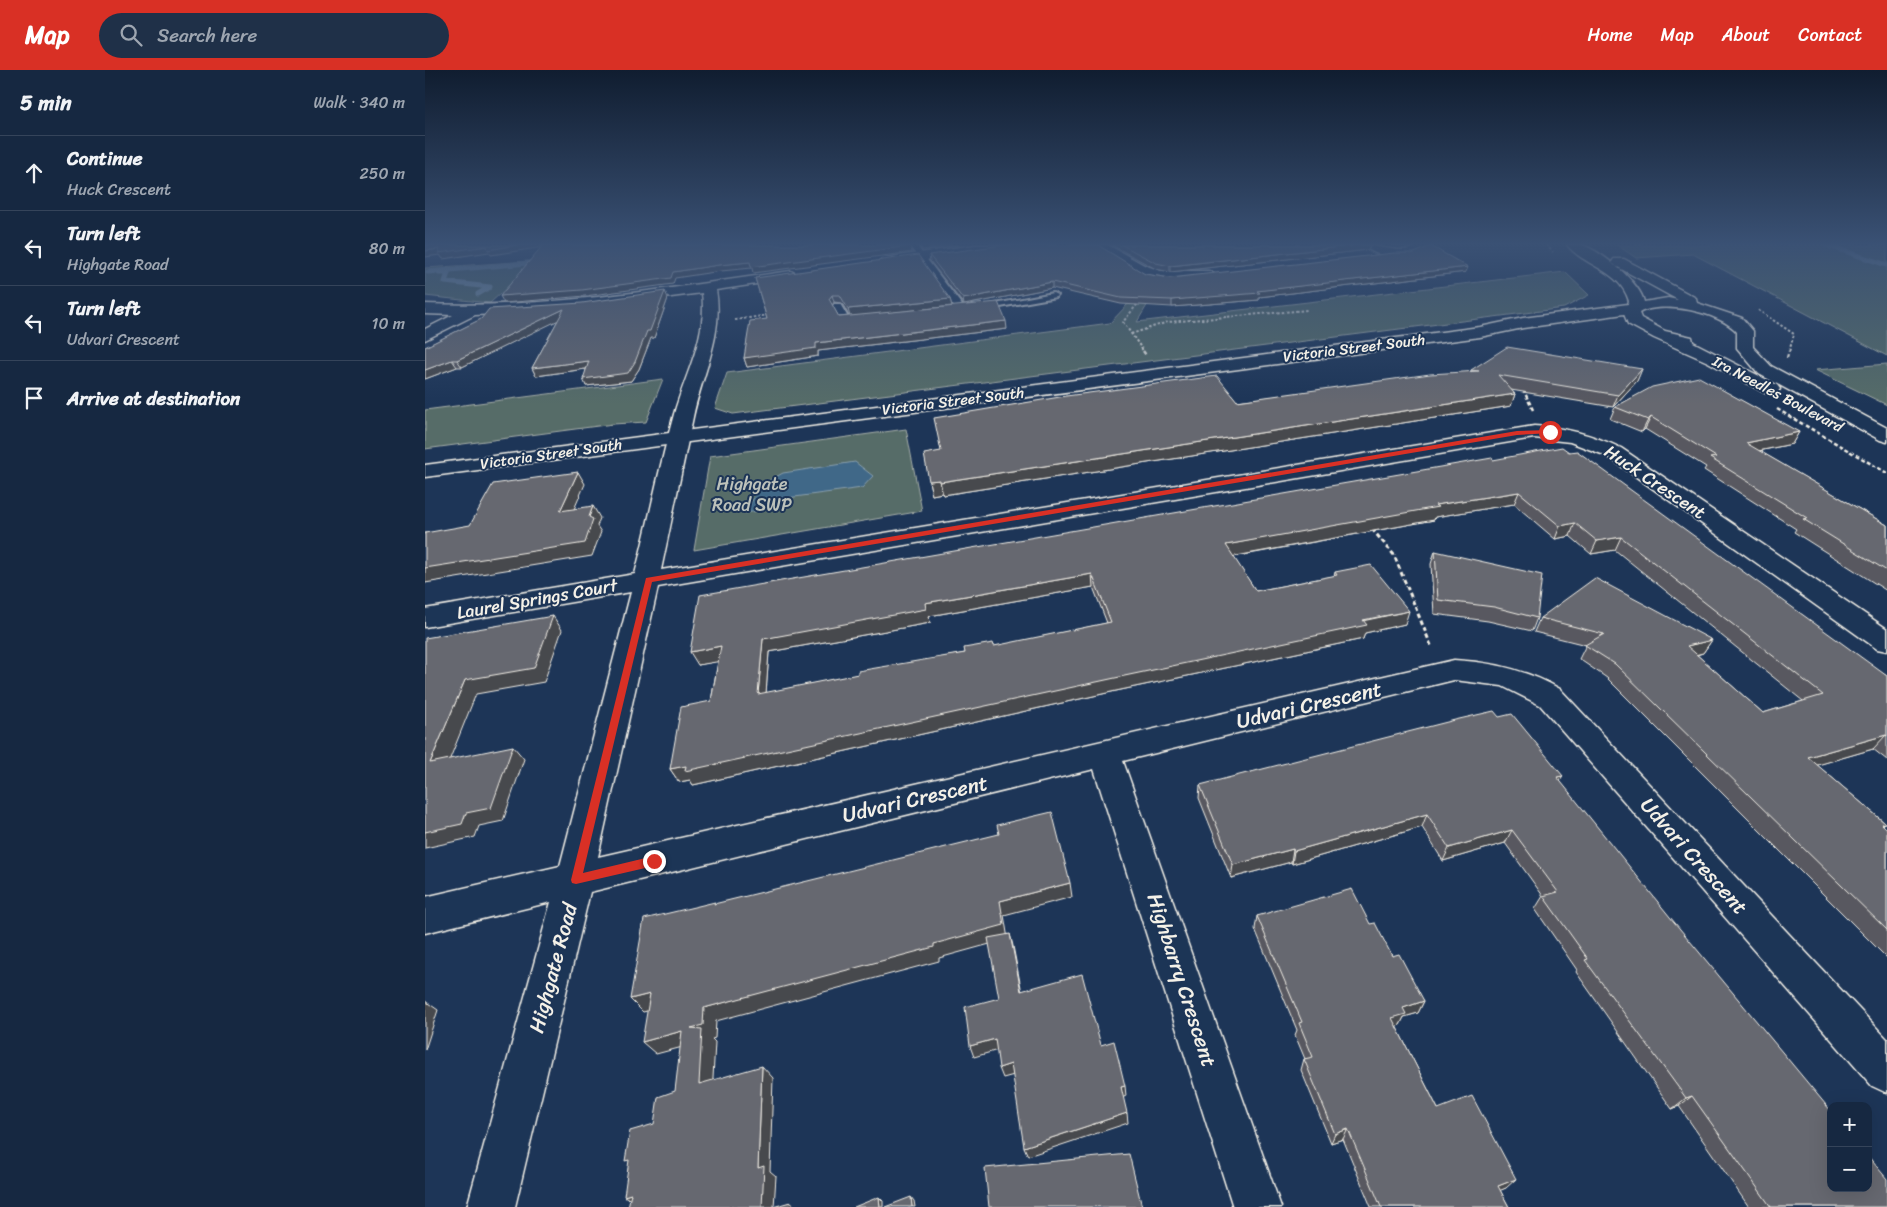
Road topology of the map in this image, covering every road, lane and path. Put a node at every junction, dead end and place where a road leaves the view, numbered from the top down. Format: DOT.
graph roads {
  1 [pos="615,298"];
  2 [pos="710,298"];
  3 [pos="952,298"];
  4 [pos="1034,298"];
  5 [pos="1143,298"];
  6 [pos="1636,298"];
  7 [pos="1685,298"];
  8 [pos="837,306"];
  9 [pos="425,309"];
  10 [pos="1635,309"];
  11 [pos="961,310"];
  12 [pos="1307,310"];
  13 [pos="1708,310"];
  14 [pos="473,311"];
  15 [pos="951,311"];
  16 [pos="772,315"];
  17 [pos="735,320"];
  18 [pos="865,320"];
  19 [pos="1480,332"];
  20 [pos="1131,334"];
  21 [pos="425,335"];
  22 [pos="1664,336"];
  23 [pos="1733,340"];
  24 [pos="1159,374"];
  25 [pos="1520,382"];
  26 [pos="1773,406"];
  27 [pos="1536,418"];
  28 [pos="1887,436"];
  29 [pos="679,437"];
  30 [pos="1887,453"];
  31 [pos="425,471"];
  32 [pos="1887,473"];
  33 [pos="1369,526"];
  34 [pos="649,580"];
  35 [pos="425,618"];
  36 [pos="1887,642"];
  37 [pos="1432,648"];
  38 [pos="1105,754"];
  39 [pos="576,880"];
  40 [pos="425,916"];
  41 [pos="1887,1071"];
  42 [pos="491,1207"];
  43 [pos="1257,1207"];
  1 -- 14 [label="street"];
  2 -- 29 [label="street, Highgate Road"];
  3 -- 11 [label="lane"];
  4 -- 11 [label="lane"];
  5 -- 20 [label="path"];
  6 -- 10 [label="street"];
  7 -- 13 [label="street"];
  8 -- 18 [label="lane"];
  9 -- 14 [label="street"];
  10 -- 13 [label="street, Victoria Street South"];
  10 -- 19 [label="street, Victoria Street South"];
  10 -- 22 [label="street"];
  11 -- 15 [label="lane"];
  12 -- 20 [label="path"];
  13 -- 23 [label="street, Ira Needles Boulevard"];
  14 -- 21 [label="street"];
  16 -- 17 [label="path"];
  19 -- 22 [label="street, Victoria Street South"];
  19 -- 24 [label="street, Victoria Street South"];
  20 -- 24 [label="path"];
  22 -- 23 [label="street"];
  22 -- 30 [label="street, Ira Needles Boulevard"];
  23 -- 28 [label="street, Ira Needles Boulevard"];
  24 -- 29 [label="street, Victoria Street South"];
  25 -- 27 [label="path"];
  26 -- 32 [label="path"];
  29 -- 31 [label="street, Victoria Street South"];
  29 -- 34 [label="street, Highgate Road"];
  33 -- 37 [label="path"];
  34 -- 35 [label="street, Laurel Springs Court"];
  34 -- 36 [label="street, Huck Crescent"];
  34 -- 39 [label="street, Highgate Road"];
  38 -- 39 [label="street, Udvari Crescent"];
  38 -- 41 [label="street, Udvari Crescent"];
  38 -- 43 [label="street, Highbarry Crescent"];
  39 -- 40 [label="street, Udvari Crescent"];
  39 -- 42 [label="street, Highgate Road"];
}
